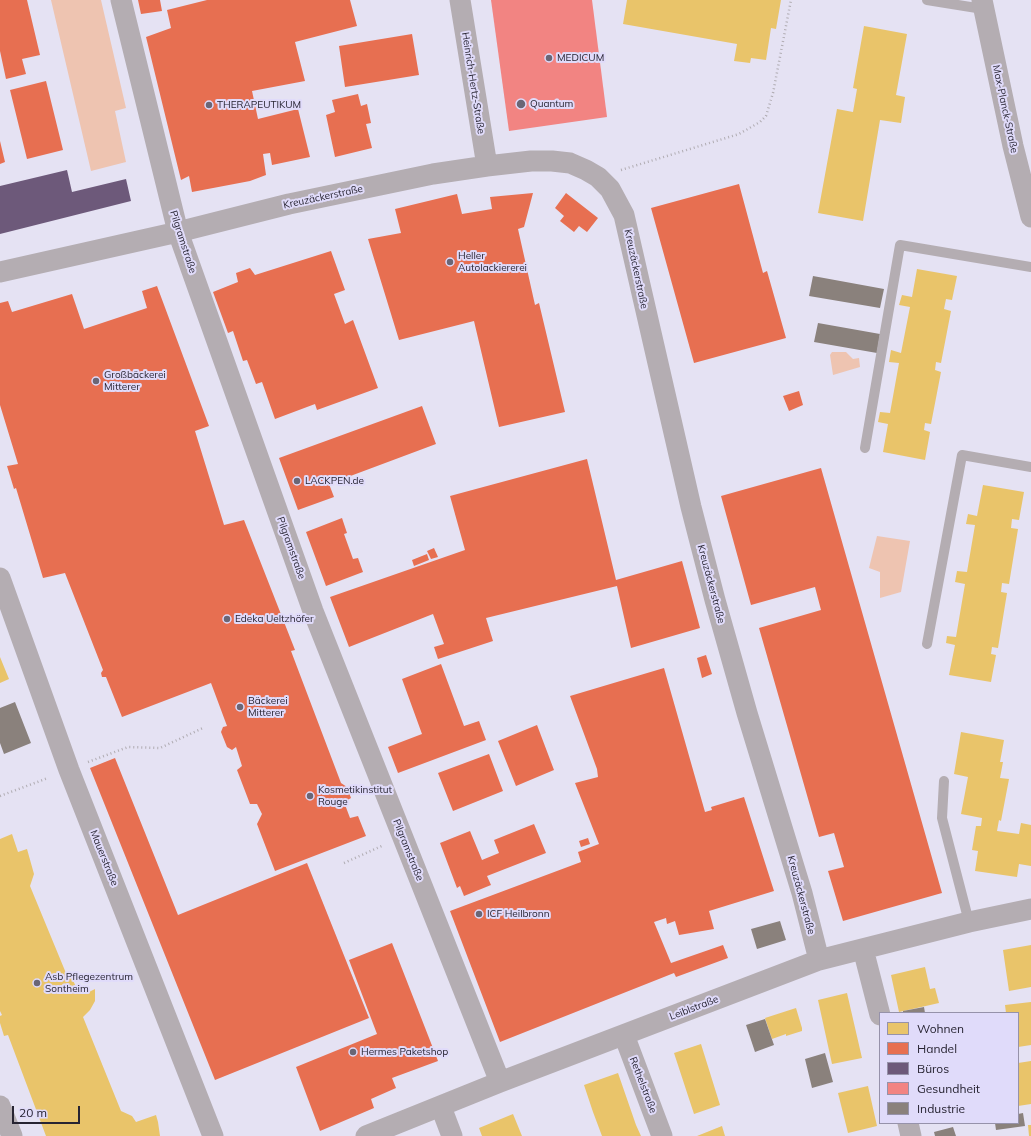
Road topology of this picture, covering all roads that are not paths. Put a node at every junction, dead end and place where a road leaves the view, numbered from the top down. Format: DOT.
graph roads {
  1 [pos="122,0"];
  2 [pos="460,0"];
  3 [pos="927,0"];
  4 [pos="983,5"];
  5 [pos="486,166"];
  6 [pos="1031,217"];
  7 [pos="178,232"];
  8 [pos="1031,267"];
  9 [pos="0,272"];
  10 [pos="866,448"];
  11 [pos="1031,467"];
  12 [pos="0,578"];
  13 [pos="927,644"];
  14 [pos="944,781"];
  15 [pos="1031,909"];
  16 [pos="969,922"];
  17 [pos="863,949"];
  18 [pos="819,960"];
  19 [pos="879,1012"];
  20 [pos="624,1035"];
  21 [pos="500,1082"];
  22 [pos="0,1106"];
  23 [pos="440,1107"];
  24 [pos="908,1124"];
  25 [pos="12,1136"];
  26 [pos="213,1136"];
  27 [pos="366,1136"];
  28 [pos="452,1136"];
  29 [pos="662,1136"];
  30 [pos="911,1136"];
  1 -- 7 [label="street, Pilgramstraße"];
  2 -- 5 [label="street, Heinrich-Hertz-Straße"];
  3 -- 4 [label="lane"];
  4 -- 6 [label="street, Max-Planck-Straße"];
  5 -- 7 [label="street, Kreuzäckerstraße"];
  5 -- 18 [label="street, Kreuzäckerstraße"];
  7 -- 9 [label="street, Kreuzäckerstraße"];
  7 -- 21 [label="street, Pilgramstraße"];
  8 -- 10 [label="lane"];
  11 -- 13 [label="lane"];
  12 -- 26 [label="street, Mauerstraße"];
  14 -- 16 [label="lane"];
  15 -- 16 [label="street, Leiblstraße"];
  16 -- 17 [label="street, Leiblstraße"];
  17 -- 18 [label="street, Leiblstraße"];
  17 -- 19 [label="street"];
  18 -- 20 [label="street, Leiblstraße"];
  20 -- 21 [label="street, Leiblstraße"];
  20 -- 29 [label="street, Rethelstraße"];
  21 -- 23 [label="street, Leiblstraße"];
  22 -- 25 [label="street"];
  23 -- 27 [label="street, Leiblstraße"];
  23 -- 28 [label="street"];
  24 -- 30 [label="street"];
}
